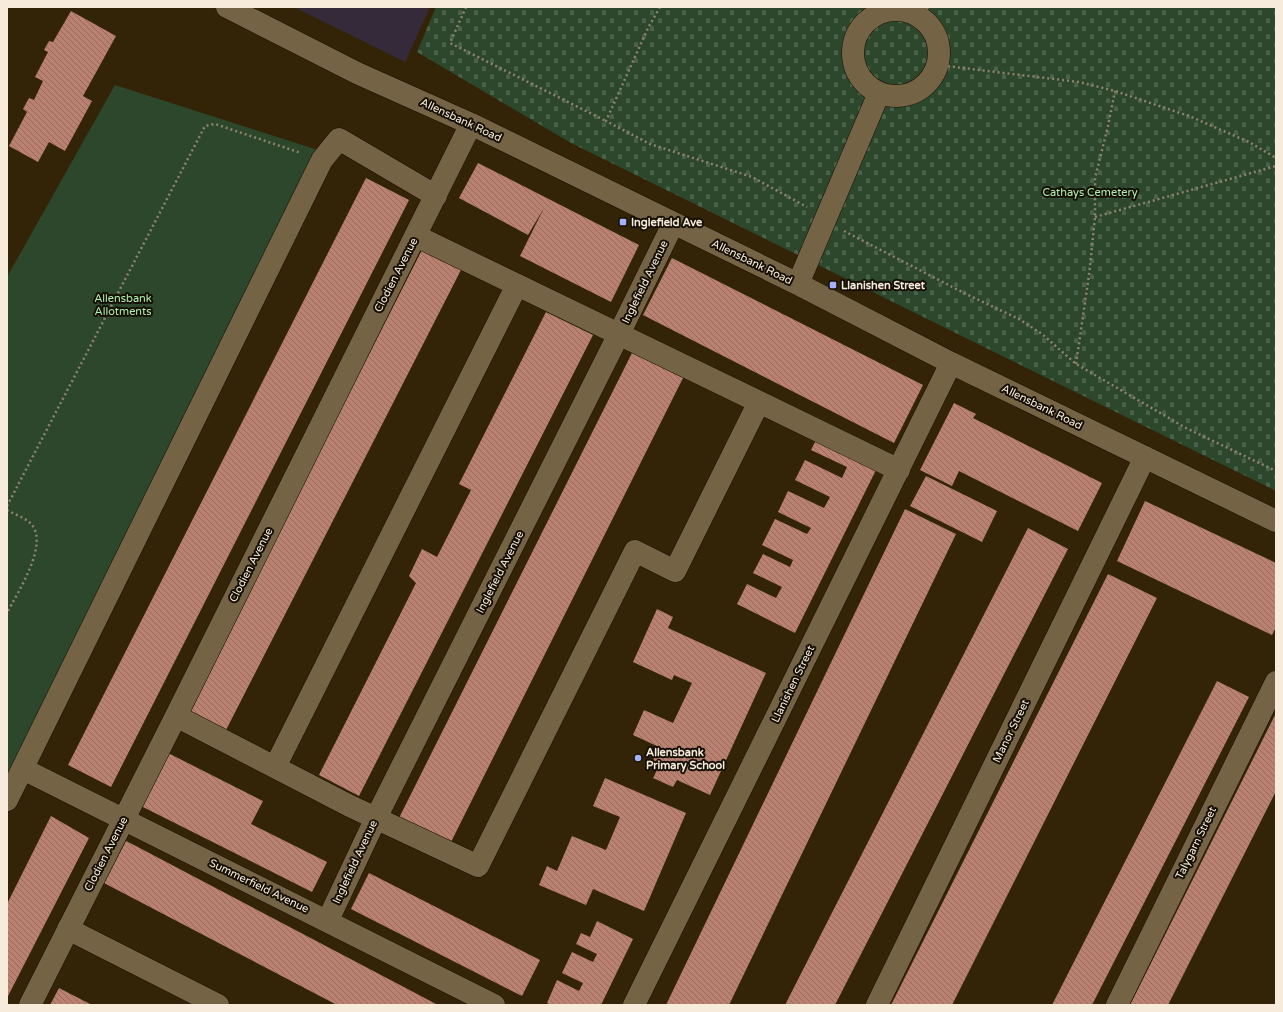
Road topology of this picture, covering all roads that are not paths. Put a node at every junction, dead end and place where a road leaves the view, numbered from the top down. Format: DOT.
graph roads {
  1 [pos="226,7"];
  2 [pos="878,10"];
  3 [pos="925,13"];
  4 [pos="879,92"];
  5 [pos="471,124"];
  6 [pos="436,196"];
  7 [pos="673,224"];
  8 [pos="416,236"];
  9 [pos="798,284"];
  10 [pos="517,285"];
  11 [pos="620,334"];
  12 [pos="951,363"];
  13 [pos="759,402"];
  14 [pos="1145,457"];
  15 [pos="899,470"];
  16 [pos="1276,521"];
  17 [pos="1276,682"];
  18 [pos="176,716"];
  19 [pos="275,767"];
  20 [pos="23,768"];
  21 [pos="7,800"];
  22 [pos="376,818"];
  23 [pos="124,819"];
  24 [pos="328,920"];
  25 [pos="68,929"];
  26 [pos="30,1005"];
  27 [pos="218,1005"];
  28 [pos="494,1005"];
  29 [pos="634,1005"];
  30 [pos="876,1005"];
  31 [pos="1117,1005"];
  1 -- 5 [label="street, Allensbank Road"];
  2 -- 3 [label="street"];
  2 -- 4 [label="street"];
  3 -- 4 [label="street"];
  4 -- 9 [label="street"];
  5 -- 6 [label="street, Clodien Avenue"];
  5 -- 7 [label="street, Allensbank Road"];
  6 -- 8 [label="street, Clodien Avenue"];
  6 -- 20 [label="street"];
  7 -- 9 [label="street, Allensbank Road"];
  7 -- 11 [label="street, Inglefield Avenue"];
  8 -- 10 [label="street"];
  8 -- 18 [label="street, Clodien Avenue"];
  9 -- 12 [label="street, Allensbank Road"];
  10 -- 11 [label="street"];
  10 -- 19 [label="street"];
  11 -- 13 [label="street"];
  11 -- 22 [label="street, Inglefield Avenue"];
  12 -- 14 [label="street, Allensbank Road"];
  12 -- 15 [label="street, Llanishen Street"];
  13 -- 15 [label="street"];
  13 -- 22 [label="street"];
  14 -- 16 [label="street, Allensbank Road"];
  14 -- 30 [label="street, Manor Street"];
  15 -- 29 [label="street, Llanishen Street"];
  17 -- 31 [label="street, Talygarn Street"];
  18 -- 19 [label="street"];
  18 -- 23 [label="street, Clodien Avenue"];
  19 -- 22 [label="street"];
  20 -- 21 [label="street"];
  20 -- 23 [label="street, Summerfield Avenue"];
  22 -- 24 [label="street, Inglefield Avenue"];
  23 -- 24 [label="street, Summerfield Avenue"];
  23 -- 25 [label="street, Clodien Avenue"];
  24 -- 28 [label="street, Summerfield Avenue"];
  25 -- 26 [label="street, Clodien Avenue"];
  25 -- 27 [label="street"];
}
